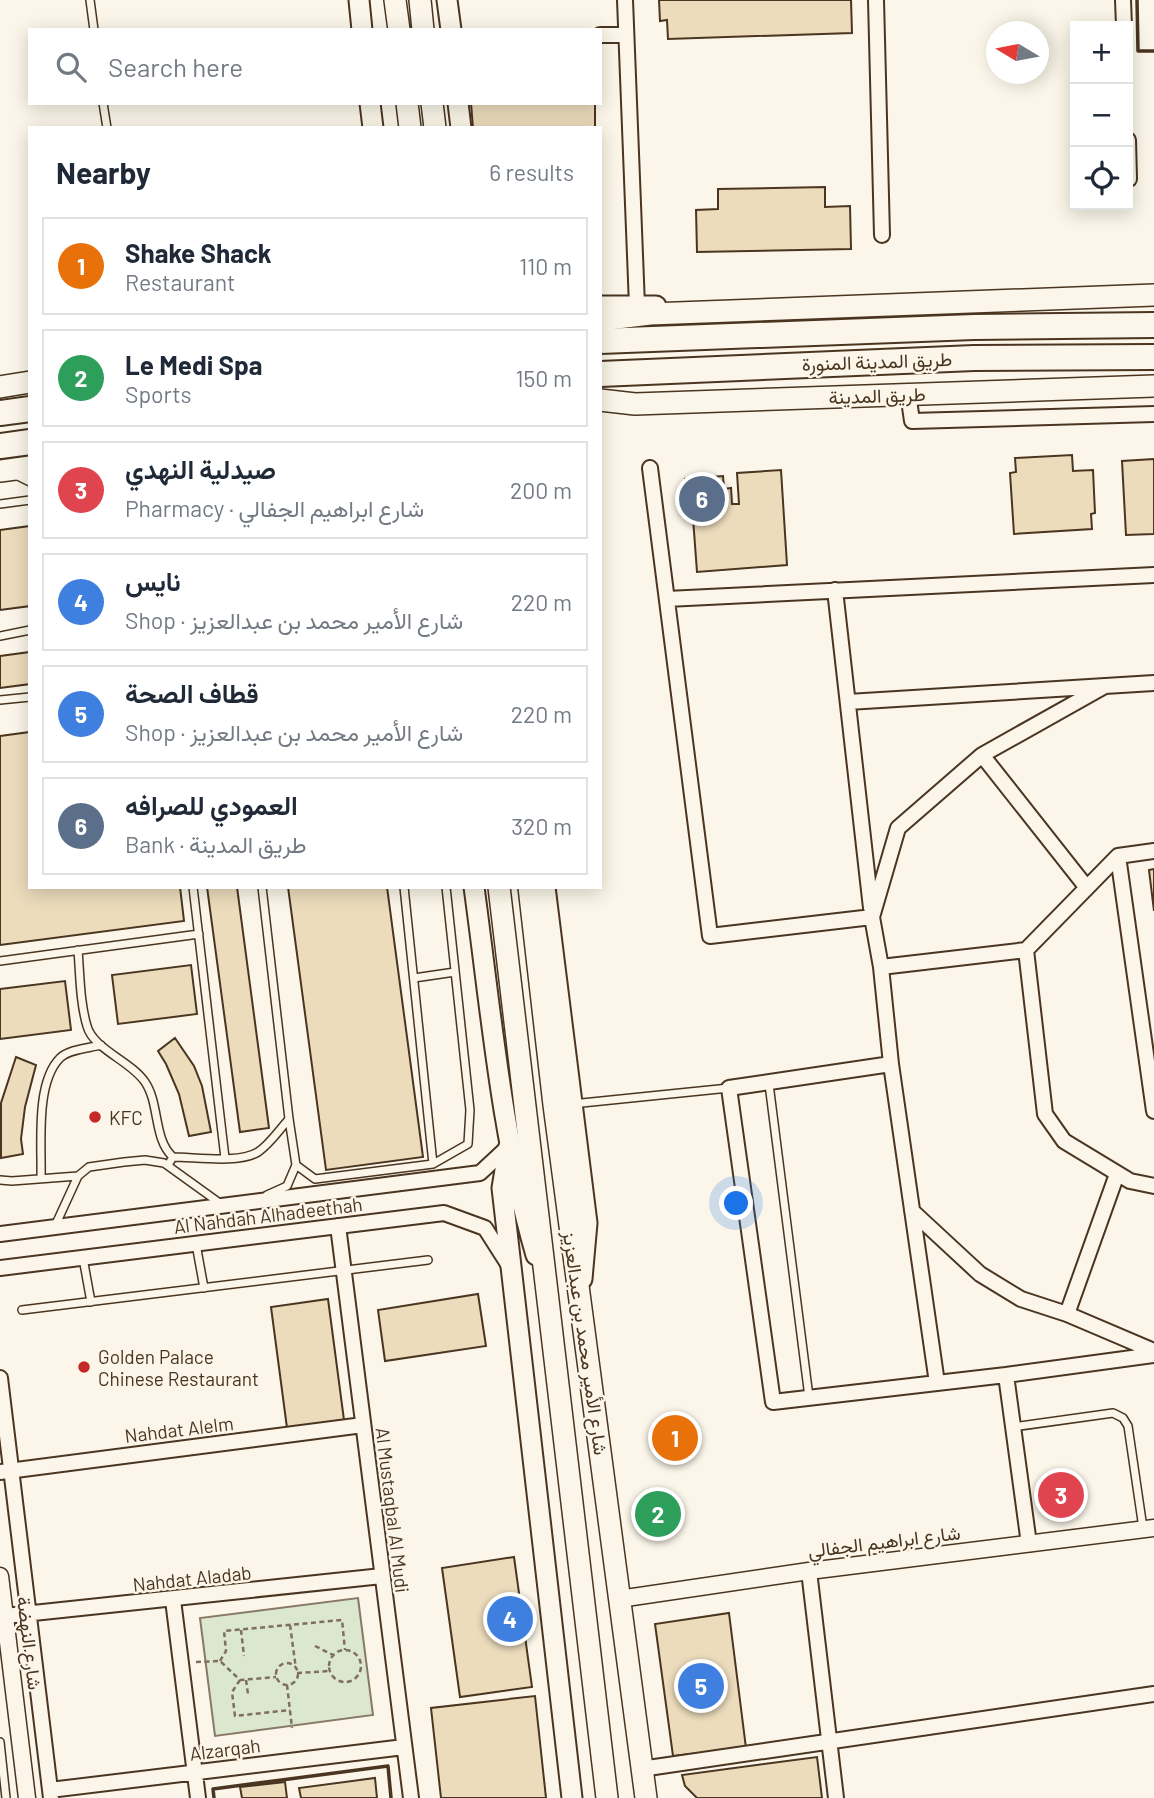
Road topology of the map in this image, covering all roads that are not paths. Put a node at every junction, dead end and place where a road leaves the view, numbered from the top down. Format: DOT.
graph roads {
  1 [pos="90,0"];
  2 [pos="359,0"];
  3 [pos="395,0"];
  4 [pos="420,0"];
  5 [pos="447,0"];
  6 [pos="625,0"];
  7 [pos="876,0"];
  8 [pos="1123,0"];
  9 [pos="1124,21"];
  10 [pos="94,28"];
  11 [pos="362,28"];
  12 [pos="399,28"];
  13 [pos="423,28"];
  14 [pos="451,28"];
  15 [pos="602,35"];
  16 [pos="626,35"];
  17 [pos="103,105"];
  18 [pos="370,105"];
  19 [pos="407,105"];
  20 [pos="432,105"];
  21 [pos="458,105"];
  22 [pos="107,126"];
  23 [pos="373,126"];
  24 [pos="410,126"];
  25 [pos="435,126"];
  26 [pos="461,126"];
  27 [pos="882,235"];
  28 [pos="1154,295"];
  29 [pos="602,306"];
  30 [pos="643,310"];
  31 [pos="602,320"];
  32 [pos="1154,325"];
  33 [pos="602,328"];
  34 [pos="602,341"];
  35 [pos="1154,357"];
  36 [pos="602,374"];
  37 [pos="28,382"];
  38 [pos="1154,386"];
  39 [pos="0,387"];
  40 [pos="908,393"];
  41 [pos="602,400"];
  42 [pos="28,409"];
  43 [pos="0,413"];
  44 [pos="1154,414"];
  45 [pos="28,444"];
  46 [pos="2,463"];
  47 [pos="28,467"];
  48 [pos="650,468"];
  49 [pos="28,480"];
  50 [pos="28,499"];
  51 [pos="0,504"];
  52 [pos="1154,575"];
  53 [pos="835,590"];
  54 [pos="667,599"];
  55 [pos="28,630"];
  56 [pos="0,636"];
  57 [pos="1154,682"];
  58 [pos="1105,686"];
  59 [pos="28,697"];
  60 [pos="0,700"];
  61 [pos="848,702"];
  62 [pos="982,755"];
  63 [pos="1154,851"];
  64 [pos="1118,856"];
  65 [pos="1087,888"];
  66 [pos="193,889"];
  67 [pos="262,889"];
  68 [pos="404,889"];
  69 [pos="446,889"];
  70 [pos="474,889"];
  71 [pos="499,889"];
  72 [pos="529,889"];
  73 [pos="545,889"];
  74 [pos="872,916"];
  75 [pos="199,934"];
  76 [pos="78,950"];
  77 [pos="1026,950"];
  78 [pos="0,961"];
  79 [pos="881,967"];
  80 [pos="455,972"];
  81 [pos="414,978"];
  82 [pos="101,1045"];
  83 [pos="891,1064"];
  84 [pos="769,1084"];
  85 [pos="729,1088"];
  86 [pos="572,1105"];
  87 [pos="1154,1111"];
  88 [pos="289,1119"];
  89 [pos="509,1146"];
  90 [pos="173,1157"];
  91 [pos="225,1158"];
  92 [pos="433,1164"];
  93 [pos="168,1165"];
  94 [pos="296,1165"];
  95 [pos="1117,1174"];
  96 [pos="78,1175"];
  97 [pos="41,1178"];
  98 [pos="0,1180"];
  99 [pos="1154,1186"];
  100 [pos="254,1202"];
  101 [pos="223,1206"];
  102 [pos="912,1211"];
  103 [pos="338,1226"];
  104 [pos="55,1227"];
  105 [pos="0,1234"];
  106 [pos="196,1244"];
  107 [pos="83,1258"];
  108 [pos="428,1260"];
  109 [pos="0,1268"];
  110 [pos="344,1270"];
  111 [pos="513,1272"];
  112 [pos="204,1288"];
  113 [pos="580,1301"];
  114 [pos="91,1302"];
  115 [pos="551,1304"];
  116 [pos="22,1311"];
  117 [pos="1067,1314"];
  118 [pos="1154,1353"];
  119 [pos="1006,1375"];
  120 [pos="0,1378"];
  121 [pos="937,1383"];
  122 [pos="809,1398"];
  123 [pos="363,1425"];
  124 [pos="1013,1427"];
  125 [pos="6,1471"];
  126 [pos="1148,1528"];
  127 [pos="1029,1544"];
  128 [pos="809,1571"];
  129 [pos="382,1576"];
  130 [pos="0,1579"];
  131 [pos="0,1588"];
  132 [pos="619,1599"];
  133 [pos="173,1600"];
  134 [pos="28,1612"];
  135 [pos="5,1616"];
  136 [pos="1154,1694"];
  137 [pos="830,1741"];
  138 [pos="0,1742"];
  139 [pos="404,1747"];
  140 [pos="641,1769"];
  141 [pos="195,1772"];
  142 [pos="50,1794"];
  143 [pos="573,1795"];
  144 [pos="6,1798"];
  145 [pos="27,1798"];
  146 [pos="198,1798"];
  147 [pos="411,1798"];
  148 [pos="607,1798"];
  149 [pos="646,1798"];
  150 [pos="836,1798"];
  1 -- 10 [label="lane"];
  2 -- 11 [label="main road"];
  3 -- 12 [label="main road"];
  4 -- 13 [label="main road"];
  5 -- 14 [label="main road"];
  6 -- 16 [label="street"];
  7 -- 27 [label="street"];
  8 -- 9 [label="street"];
  15 -- 16 [label="street"];
  16 -- 30 [label="street"];
  17 -- 22 [label="lane"];
  18 -- 23 [label="main road"];
  19 -- 24 [label="main road"];
  20 -- 25 [label="main road"];
  21 -- 26 [label="main road"];
  28 -- 30 [label="main road"];
  29 -- 30 [label="main road"];
  30 -- 31 [label="main road"];
  30 -- 33 [label="main road"];
  32 -- 34 [label="highway, طريق المدينة المنورة"];
  35 -- 36 [label="highway, طريق المدينة المنورة"];
  37 -- 39 [label="main road"];
  38 -- 40 [label="main road, طريق المدينة"];
  40 -- 41 [label="main road, طريق المدينة"];
  40 -- 44 [label="street"];
  42 -- 43 [label="highway"];
  45 -- 46 [label="highway"];
  46 -- 47 [label="main road"];
  46 -- 49 [label="lane"];
  48 -- 54 [label="street"];
  50 -- 51 [label="lane"];
  52 -- 53 [label="street"];
  53 -- 54 [label="street"];
  53 -- 61 [label="street"];
  54 -- 74 [label="street"];
  55 -- 56 [label="lane"];
  57 -- 58 [label="street"];
  58 -- 61 [label="street"];
  58 -- 62 [label="street"];
  59 -- 60 [label="lane"];
  61 -- 74 [label="street"];
  62 -- 65 [label="street"];
  62 -- 74 [label="street"];
  63 -- 64 [label="street"];
  64 -- 65 [label="street"];
  64 -- 87 [label="street"];
  65 -- 77 [label="street"];
  66 -- 75 [label="lane"];
  67 -- 88 [label="lane"];
  68 -- 81 [label="lane"];
  69 -- 80 [label="lane"];
  70 -- 89 [label="main road"];
  71 -- 115 [label="main road, شارع الأمير محمد بن عبدالعزيز"];
  72 -- 113 [label="main road, شارع الأمير محمد بن عبدالعزيز"];
  73 -- 86 [label="main road"];
  74 -- 79 [label="street"];
  75 -- 76 [label="lane"];
  75 -- 91 [label="lane"];
  76 -- 78 [label="lane"];
  76 -- 82 [label="lane"];
  77 -- 79 [label="street"];
  77 -- 95 [label="street"];
  79 -- 83 [label="street"];
  80 -- 81 [label="lane"];
  80 -- 92 [label="lane"];
  81 -- 92 [label="lane"];
  82 -- 90 [label="lane"];
  82 -- 97 [label="lane"];
  83 -- 84 [label="street"];
  83 -- 102 [label="street"];
  84 -- 85 [label="street"];
  84 -- 122 [label="lane"];
  85 -- 86 [label="lane"];
  85 -- 122 [label="street"];
  86 -- 113 [label="main road"];
  88 -- 91 [label="lane"];
  88 -- 94 [label="lane"];
  89 -- 100 [label="street, Al Nahdah Alhadeethah"];
  89 -- 111 [label="main road"];
  89 -- 115 [label="main road"];
  90 -- 91 [label="lane"];
  90 -- 93 [label="lane"];
  92 -- 94 [label="lane"];
  93 -- 96 [label="lane"];
  93 -- 101 [label="lane"];
  94 -- 100 [label="lane"];
  95 -- 99 [label="street"];
  95 -- 117 [label="street"];
  96 -- 97 [label="lane"];
  96 -- 104 [label="lane"];
  97 -- 98 [label="lane"];
  100 -- 101 [label="street, Al Nahdah Alhadeethah"];
  101 -- 104 [label="street, Al Nahdah Alhadeethah"];
  102 -- 117 [label="street"];
  102 -- 121 [label="street"];
  103 -- 106 [label="street, Al Nahdah Alhadeethah"];
  103 -- 110 [label="street, Al Mustaqbal Al Mudi"];
  103 -- 111 [label="street, Al Nahdah Alhadeethah"];
  104 -- 105 [label="street, Al Nahdah Alhadeethah"];
  106 -- 107 [label="street, Al Nahdah Alhadeethah"];
  106 -- 112 [label="lane"];
  107 -- 109 [label="street, Al Nahdah Alhadeethah"];
  107 -- 114 [label="lane"];
  108 -- 110 [label="lane"];
  110 -- 112 [label="lane"];
  110 -- 123 [label="street, Al Mustaqbal Al Mudi"];
  111 -- 143 [label="main road"];
  112 -- 114 [label="lane"];
  113 -- 132 [label="main road, شارع الأمير محمد بن عبدالعزيز"];
  114 -- 116 [label="lane"];
  115 -- 148 [label="main road, شارع الأمير محمد بن عبدالعزيز"];
  117 -- 118 [label="street"];
  118 -- 119 [label="street"];
  119 -- 121 [label="street"];
  119 -- 124 [label="street"];
  120 -- 125 [label="street"];
  121 -- 122 [label="street"];
  123 -- 125 [label="street, Nahdat Alelm"];
  123 -- 129 [label="street, Al Mustaqbal Al Mudi"];
  124 -- 126 [label="lane"];
  124 -- 127 [label="street"];
  125 -- 134 [label="street"];
  126 -- 127 [label="street, شارع ابراهيم الجفالي"];
  127 -- 128 [label="street, شارع ابراهيم الجفالي"];
  128 -- 132 [label="street, شارع ابراهيم الجفالي"];
  128 -- 137 [label="street"];
  129 -- 133 [label="street, Nahdat Aladab"];
  129 -- 139 [label="street, Al Mustaqbal Al Mudi"];
  130 -- 131 [label="lane"];
  130 -- 135 [label="street, شارع النهضة"];
  132 -- 140 [label="main road, شارع الأمير محمد بن عبدالعزيز"];
  133 -- 134 [label="street, Nahdat Aladab"];
  133 -- 141 [label="street"];
  134 -- 135 [label="street, Nahdat Aladab"];
  134 -- 142 [label="street"];
  135 -- 145 [label="street, شارع النهضة"];
  136 -- 137 [label="street"];
  137 -- 140 [label="street"];
  137 -- 150 [label="street"];
  138 -- 144 [label="lane"];
  139 -- 141 [label="street, Alzarqah"];
  139 -- 147 [label="street, Al Mustaqbal Al Mudi"];
  140 -- 149 [label="main road, شارع الأمير محمد بن عبدالعزيز"];
  141 -- 142 [label="street, Alzarqah"];
  141 -- 146 [label="street"];
}
